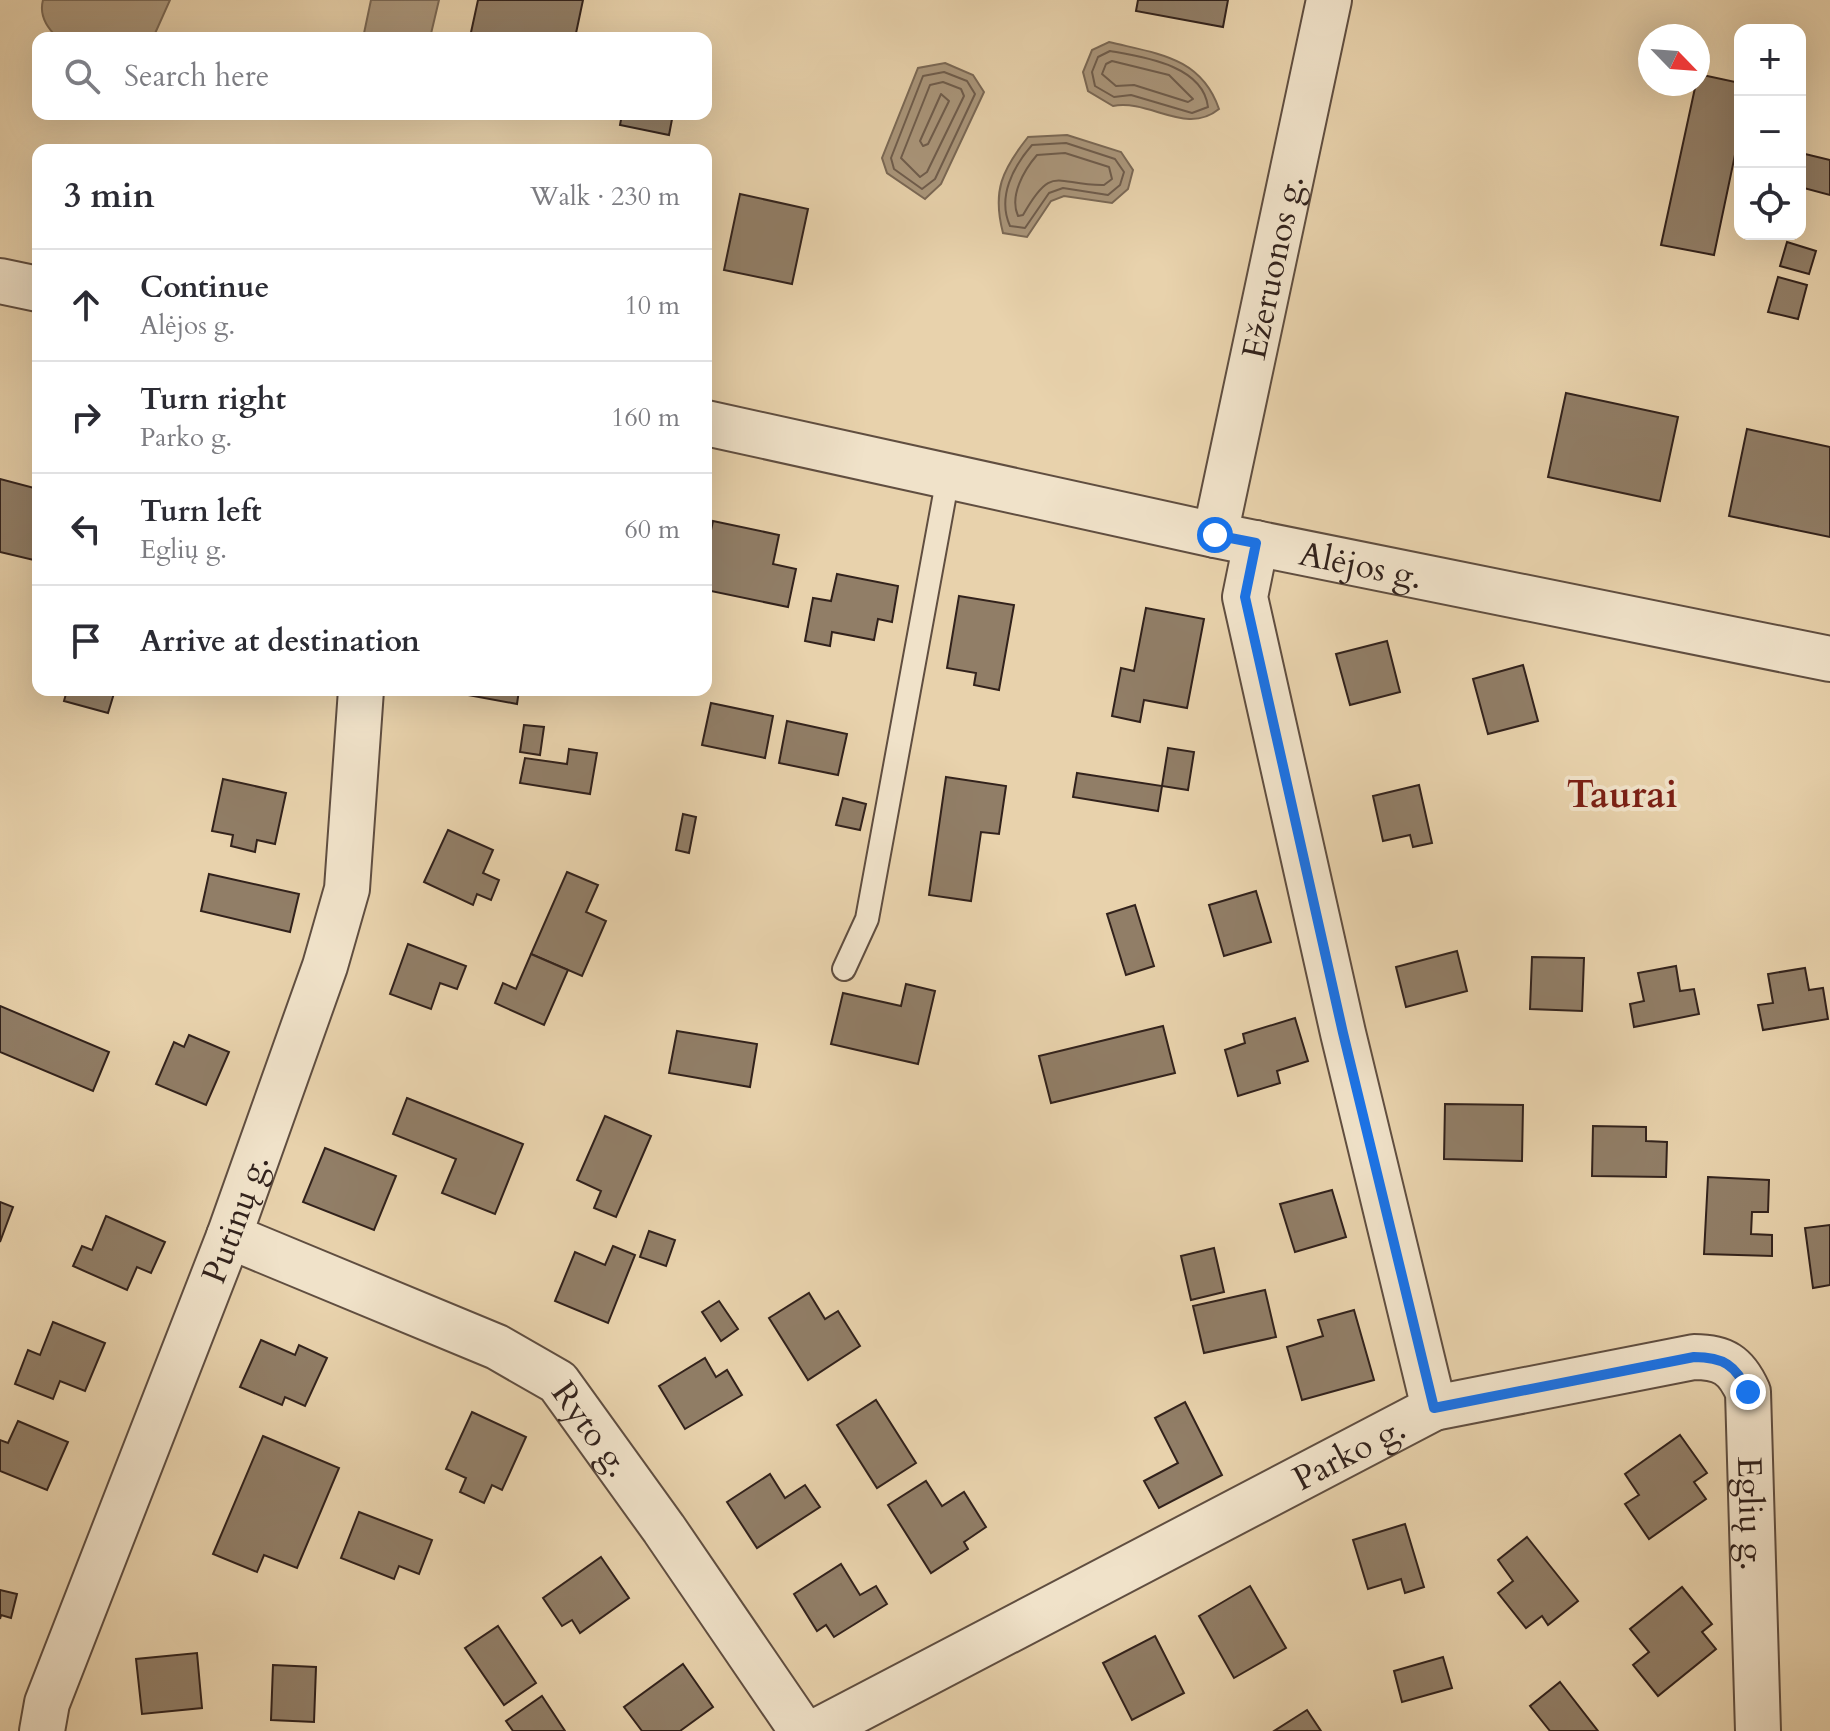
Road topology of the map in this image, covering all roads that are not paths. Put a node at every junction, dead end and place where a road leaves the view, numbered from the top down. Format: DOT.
graph roads {
  1 [pos="1329,0"];
  2 [pos="0,281"];
  3 [pos="32,288"];
  4 [pos="712,424"];
  5 [pos="948,477"];
  6 [pos="1235,539"];
  7 [pos="1830,659"];
  8 [pos="361,696"];
  9 [pos="844,969"];
  10 [pos="229,1236"];
  11 [pos="1434,1408"];
  12 [pos="42,1731"];
  13 [pos="802,1731"];
  14 [pos="817,1731"];
  15 [pos="1758,1731"];
  1 -- 6 [label="street, Ežeruonos g."];
  2 -- 3 [label="street"];
  4 -- 5 [label="street, Alėjos g."];
  5 -- 6 [label="street, Alėjos g."];
  5 -- 9 [label="lane"];
  6 -- 7 [label="street, Alėjos g."];
  6 -- 11 [label="street, Parko g."];
  8 -- 10 [label="street, Putinų g."];
  10 -- 12 [label="street, Putinų g."];
  10 -- 13 [label="street, Ryto g."];
  11 -- 14 [label="street, Parko g."];
  11 -- 15 [label="street, Eglių g."];
}
